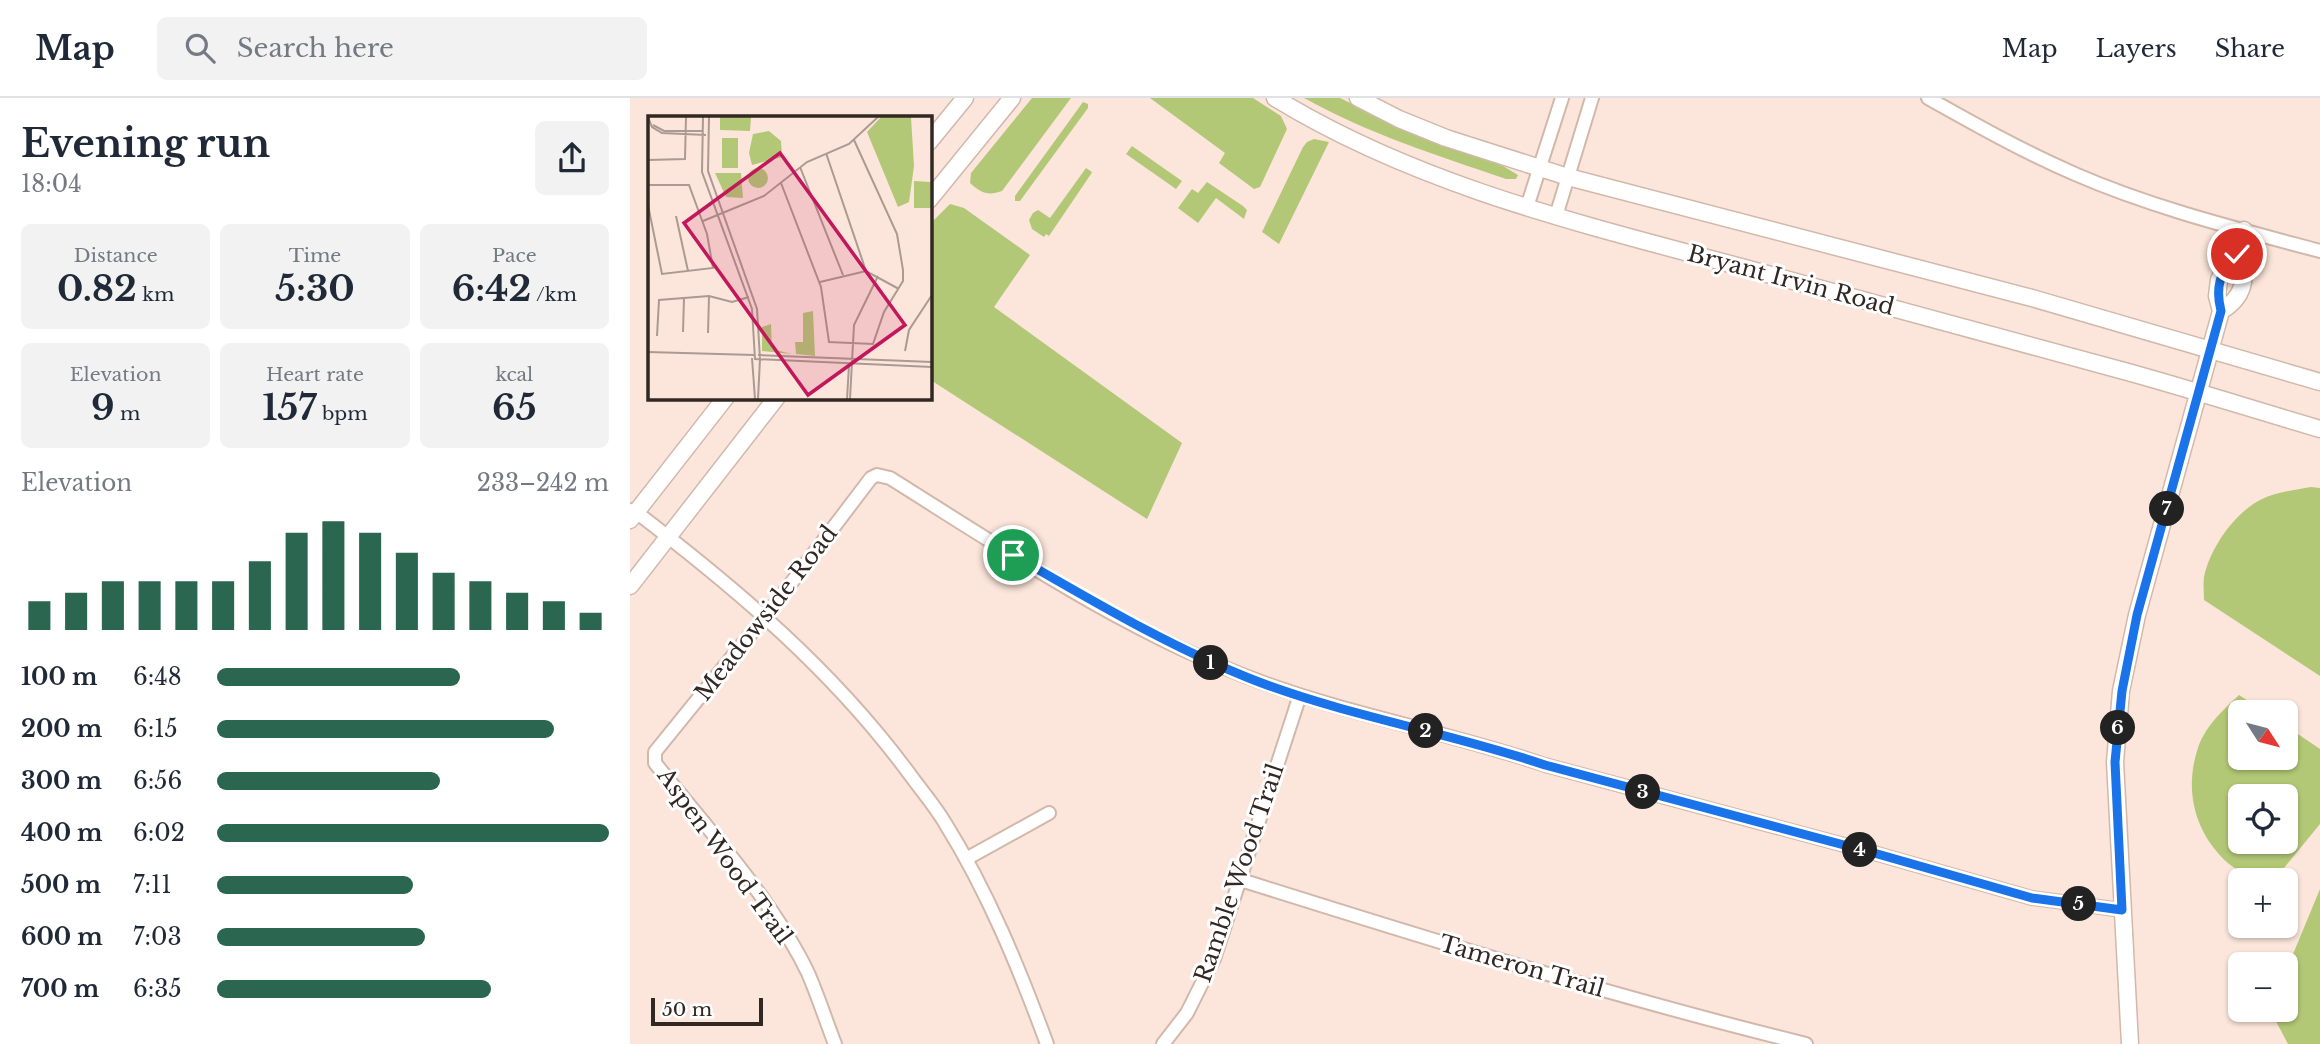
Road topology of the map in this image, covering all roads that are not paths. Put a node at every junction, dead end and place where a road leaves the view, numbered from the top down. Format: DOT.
graph roads {
  1 [pos="965,98"];
  2 [pos="1012,98"];
  3 [pos="1275,98"];
  4 [pos="1358,98"];
  5 [pos="1562,98"];
  6 [pos="1592,98"];
  7 [pos="1928,98"];
  8 [pos="931,140"];
  9 [pos="1539,168"];
  10 [pos="1568,177"];
  11 [pos="931,198"];
  12 [pos="1527,207"];
  13 [pos="1556,216"];
  14 [pos="2244,230"];
  15 [pos="2320,251"];
  16 [pos="2237,254"];
  17 [pos="2221,311"];
  18 [pos="2210,349"];
  19 [pos="2320,382"];
  20 [pos="2199,394"];
  21 [pos="724,399"];
  22 [pos="775,399"];
  23 [pos="2320,429"];
  24 [pos="632,510"];
  25 [pos="669,537"];
  26 [pos="630,586"];
  27 [pos="765,616"];
  28 [pos="1300,695"];
  29 [pos="660,745"];
  30 [pos="1049,813"];
  31 [pos="966,859"];
  32 [pos="1241,880"];
  33 [pos="2122,910"];
  34 [pos="835,1044"];
  35 [pos="1047,1044"];
  36 [pos="1163,1044"];
  37 [pos="1806,1044"];
  38 [pos="2130,1044"];
  1 -- 8 [label="main road"];
  2 -- 11 [label="main road"];
  3 -- 12 [label="main road, Bryant Irvin Road"];
  4 -- 9 [label="main road, Bryant Irvin Road"];
  5 -- 9 [label="street"];
  6 -- 10 [label="street"];
  7 -- 14 [label="street"];
  9 -- 10 [label="main road, Bryant Irvin Road"];
  9 -- 12 [label="street"];
  10 -- 13 [label="street"];
  10 -- 18 [label="main road, Bryant Irvin Road"];
  12 -- 13 [label="main road, Bryant Irvin Road"];
  13 -- 20 [label="main road, Bryant Irvin Road"];
  14 -- 15 [label="street"];
  14 -- 16 [label="main road"];
  16 -- 17 [label="main road"];
  16 -- 17 [label="main road"];
  17 -- 18 [label="main road"];
  18 -- 19 [label="main road, Bryant Irvin Road"];
  18 -- 20 [label="main road"];
  20 -- 23 [label="main road, Bryant Irvin Road"];
  20 -- 33 [label="main road"];
  21 -- 24 [label="main road"];
  22 -- 25 [label="main road"];
  24 -- 25 [label="street"];
  25 -- 26 [label="main road"];
  25 -- 27 [label="street"];
  27 -- 28 [label="street, Meadowside Road"];
  27 -- 29 [label="street, Meadowside Road"];
  27 -- 31 [label="street"];
  28 -- 32 [label="street, Ramble Wood Trail"];
  28 -- 33 [label="street"];
  29 -- 34 [label="street, Aspen Wood Trail"];
  30 -- 31 [label="street"];
  31 -- 35 [label="street"];
  32 -- 36 [label="street, Ramble Wood Trail"];
  32 -- 37 [label="street, Tameron Trail"];
  33 -- 38 [label="main road"];
}
